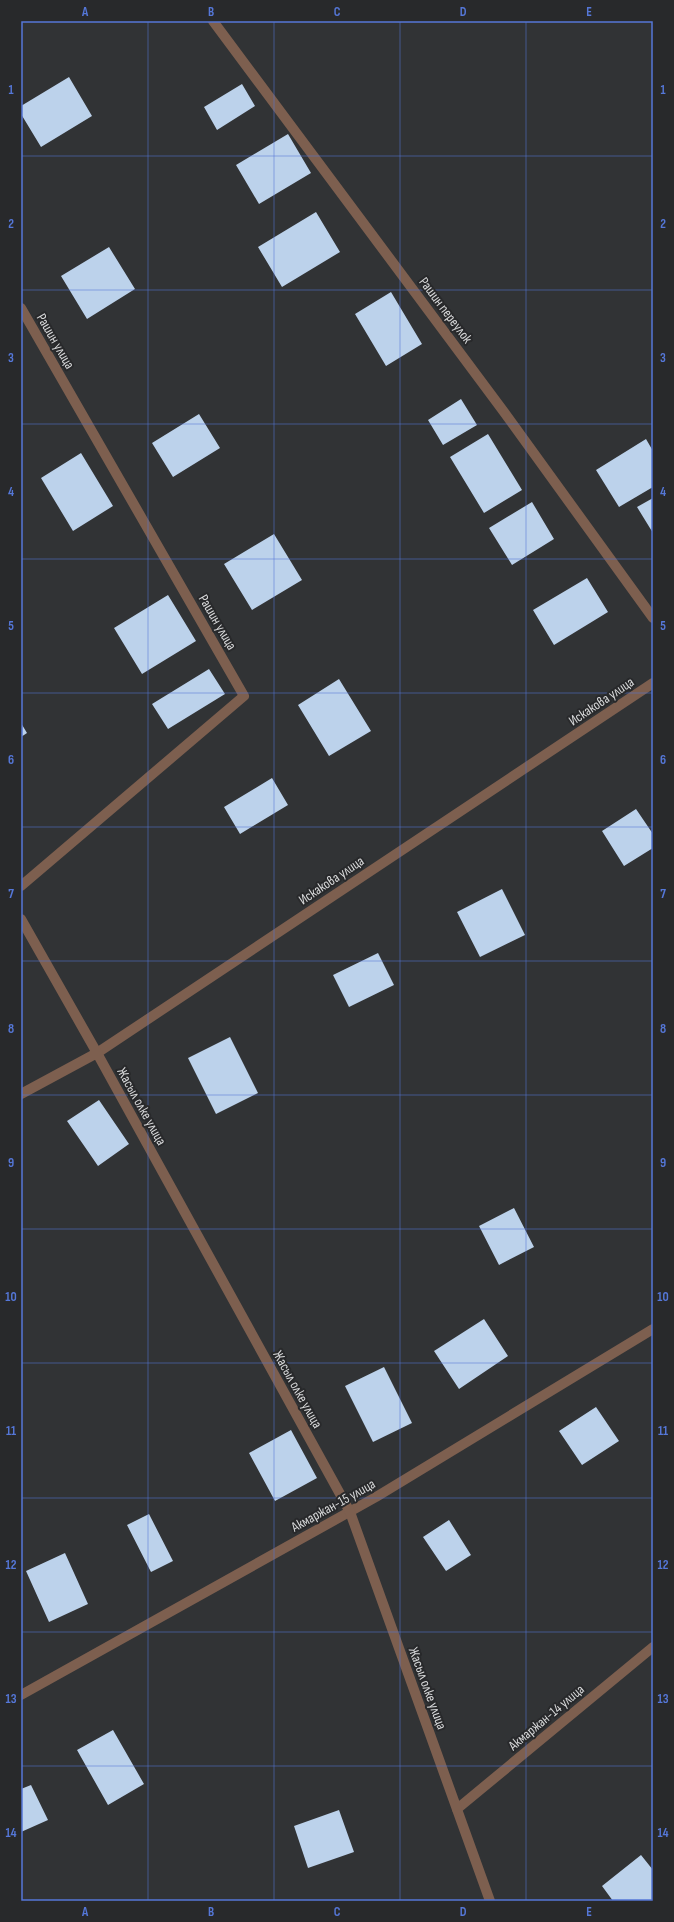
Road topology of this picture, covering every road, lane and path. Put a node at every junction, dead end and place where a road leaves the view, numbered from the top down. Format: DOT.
graph roads {
  1 [pos="213,21"];
  2 [pos="21,308"];
  3 [pos="653,618"];
  4 [pos="653,683"];
  5 [pos="21,886"];
  6 [pos="21,919"];
  7 [pos="97,1053"];
  8 [pos="21,1094"];
  9 [pos="653,1329"];
  10 [pos="350,1512"];
  11 [pos="653,1647"];
  12 [pos="21,1695"];
  13 [pos="457,1809"];
  14 [pos="490,1901"];
  1 -- 3 [label="street, Рашин переулок"];
  2 -- 5 [label="street, Рашин улица"];
  4 -- 7 [label="street, Искакова улица"];
  6 -- 7 [label="street, Жасыл олке улица"];
  7 -- 8 [label="street, Искакова улица"];
  7 -- 10 [label="street, Жасыл олке улица"];
  9 -- 10 [label="street, Акмаржан-15 улица"];
  10 -- 12 [label="street, Акмаржан-15 улица"];
  10 -- 13 [label="street, Жасыл олке улица"];
  11 -- 13 [label="street, Акмаржан-14 улица"];
  13 -- 14 [label="street, Жасыл олке улица"];
}
